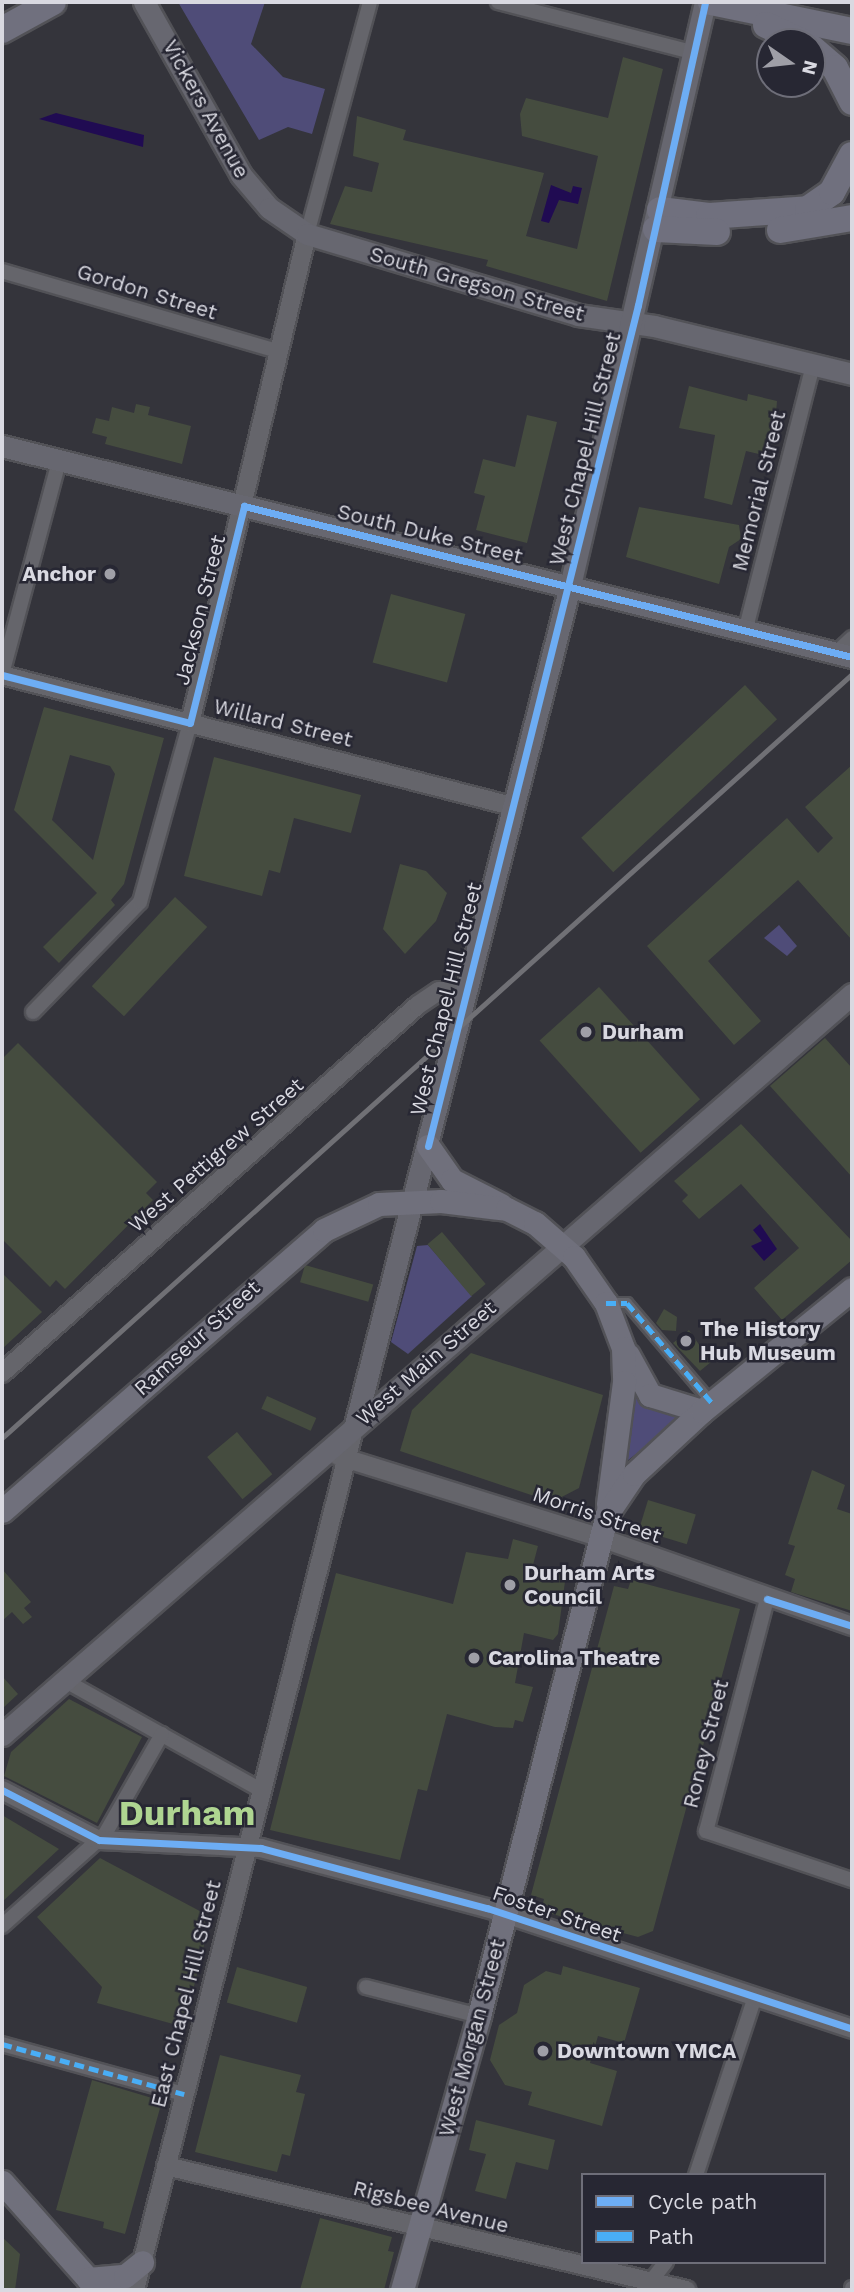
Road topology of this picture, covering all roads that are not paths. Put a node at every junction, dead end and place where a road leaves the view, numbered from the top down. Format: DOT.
graph roads {
  1 [pos="370,2"];
  2 [pos="498,2"];
  3 [pos="47,5"];
  4 [pos="706,8"];
  5 [pos="741,8"];
  6 [pos="149,9"];
  7 [pos="777,28"];
  8 [pos="2,30"];
  9 [pos="852,31"];
  10 [pos="2,45"];
  11 [pos="695,53"];
  12 [pos="826,60"];
  13 [pos="852,102"];
  14 [pos="852,155"];
  15 [pos="852,218"];
  16 [pos="658,219"];
  17 [pos="307,234"];
  18 [pos="2,271"];
  19 [pos="634,324"];
  20 [pos="280,352"];
  21 [pos="813,365"];
  22 [pos="852,374"];
  23 [pos="2,446"];
  24 [pos="58,461"];
  25 [pos="244,506"];
  26 [pos="570,586"];
  27 [pos="746,628"];
  28 [pos="848,648"];
  29 [pos="2,674"];
  30 [pos="190,723"];
  31 [pos="512,806"];
  32 [pos="467,990"];
  33 [pos="852,994"];
  34 [pos="33,1012"];
  35 [pos="428,1146"];
  36 [pos="412,1202"];
  37 [pos="507,1209"];
  38 [pos="564,1246"];
  39 [pos="852,1289"];
  40 [pos="606,1303"];
  41 [pos="623,1348"];
  42 [pos="2,1373"];
  43 [pos="707,1407"];
  44 [pos="355,1425"];
  45 [pos="324,1452"];
  46 [pos="347,1458"];
  47 [pos="2,1511"];
  48 [pos="607,1514"];
  49 [pos="601,1538"];
  50 [pos="766,1599"];
  51 [pos="852,1626"];
  52 [pos="64,1680"];
  53 [pos="162,1734"];
  54 [pos="2,1735"];
  55 [pos="2,1790"];
  56 [pos="263,1791"];
  57 [pos="99,1840"];
  58 [pos="247,1848"];
  59 [pos="852,1880"];
  60 [pos="504,1915"];
  61 [pos="2,1926"];
  62 [pos="366,1987"];
  63 [pos="755,1997"];
  64 [pos="479,2016"];
  65 [pos="852,2029"];
  66 [pos="2,2044"];
  67 [pos="184,2094"];
  68 [pos="166,2165"];
  69 [pos="697,2173"];
  70 [pos="2,2182"];
  71 [pos="420,2228"];
  72 [pos="142,2262"];
  73 [pos="664,2264"];
  74 [pos="93,2285"];
  75 [pos="647,2286"];
  76 [pos="135,2290"];
  77 [pos="402,2290"];
  78 [pos="686,2290"];
  1 -- 17 [label="street, Jackson Street"];
  2 -- 11 [label="street"];
  3 -- 8 [label="highway"];
  3 -- 10 [label="highway"];
  4 -- 5 [label="highway"];
  4 -- 11 [label="main road, West Chapel Hill Street"];
  5 -- 7 [label="highway"];
  5 -- 9 [label="highway"];
  6 -- 17 [label="main road, Vickers Avenue"];
  11 -- 16 [label="main road, West Chapel Hill Street"];
  12 -- 13 [label="highway"];
  14 -- 16 [label="highway"];
  15 -- 16 [label="highway"];
  16 -- 19 [label="main road, West Chapel Hill Street"];
  17 -- 19 [label="main road, South Gregson Street"];
  17 -- 20 [label="street, Jackson Street"];
  18 -- 20 [label="street, Gordon Street"];
  19 -- 21 [label="main road, South Gregson Street"];
  19 -- 26 [label="main road, West Chapel Hill Street"];
  20 -- 25 [label="street, Jackson Street"];
  21 -- 22 [label="main road, South Gregson Street"];
  21 -- 27 [label="street, Memorial Street"];
  23 -- 24 [label="main road, South Duke Street"];
  24 -- 25 [label="main road, South Duke Street"];
  24 -- 29 [label="street"];
  25 -- 26 [label="main road, South Duke Street"];
  25 -- 30 [label="street, Jackson Street"];
  26 -- 27 [label="main road, South Duke Street"];
  26 -- 31 [label="main road, West Chapel Hill Street"];
  27 -- 28 [label="main road, South Duke Street"];
  29 -- 30 [label="street, Willard Street"];
  30 -- 31 [label="street, Willard Street"];
  30 -- 34 [label="street, Jackson Street"];
  31 -- 32 [label="main road, West Chapel Hill Street"];
  32 -- 35 [label="main road, West Chapel Hill Street"];
  32 -- 42 [label="street, West Pettigrew Street"];
  33 -- 38 [label="main road, West Main Street"];
  35 -- 36 [label="main road, West Chapel Hill Street"];
  35 -- 37 [label="main road"];
  36 -- 37 [label="main road, Ramseur Street"];
  36 -- 44 [label="main road, West Chapel Hill Street"];
  36 -- 47 [label="main road, Ramseur Street"];
  37 -- 38 [label="main road"];
  38 -- 40 [label="main road"];
  38 -- 44 [label="main road, West Main Street"];
  39 -- 43 [label="main road, West Morgan Street"];
  40 -- 41 [label="main road"];
  40 -- 43 [label="street"];
  41 -- 43 [label="main road"];
  41 -- 48 [label="main road"];
  43 -- 48 [label="main road, West Morgan Street"];
  44 -- 45 [label="main road, West Main Street"];
  44 -- 46 [label="street, East Chapel Hill Street"];
  45 -- 46 [label="street, Morris Street"];
  45 -- 52 [label="main road, West Main Street"];
  46 -- 49 [label="street, Morris Street"];
  46 -- 56 [label="street, East Chapel Hill Street"];
  48 -- 49 [label="main road, West Morgan Street"];
  49 -- 50 [label="street, Morris Street"];
  49 -- 60 [label="main road, West Morgan Street"];
  50 -- 51 [label="street, Morris Street"];
  50 -- 59 [label="street, Roney Street"];
  52 -- 53 [label="street"];
  52 -- 54 [label="main road, West Main Street"];
  53 -- 56 [label="street"];
  53 -- 57 [label="street"];
  55 -- 57 [label="street"];
  56 -- 58 [label="street, East Chapel Hill Street"];
  57 -- 58 [label="street, Foster Street"];
  57 -- 61 [label="street"];
  58 -- 60 [label="street, Foster Street"];
  58 -- 67 [label="street, East Chapel Hill Street"];
  60 -- 63 [label="street, Foster Street"];
  60 -- 64 [label="main road, West Morgan Street"];
  62 -- 64 [label="street"];
  63 -- 65 [label="street, Foster Street"];
  63 -- 69 [label="street"];
  64 -- 71 [label="main road, West Morgan Street"];
  66 -- 67 [label="street"];
  67 -- 68 [label="street, East Chapel Hill Street"];
  68 -- 71 [label="street, Rigsbee Avenue"];
  68 -- 72 [label="street, East Chapel Hill Street"];
  70 -- 74 [label="main road"];
  71 -- 75 [label="street, Rigsbee Avenue"];
  71 -- 77 [label="main road, West Morgan Street"];
  72 -- 74 [label="main road"];
  72 -- 76 [label="street, East Chapel Hill Street"];
  73 -- 75 [label="street"];
  75 -- 78 [label="street, Rigsbee Avenue"];
}
